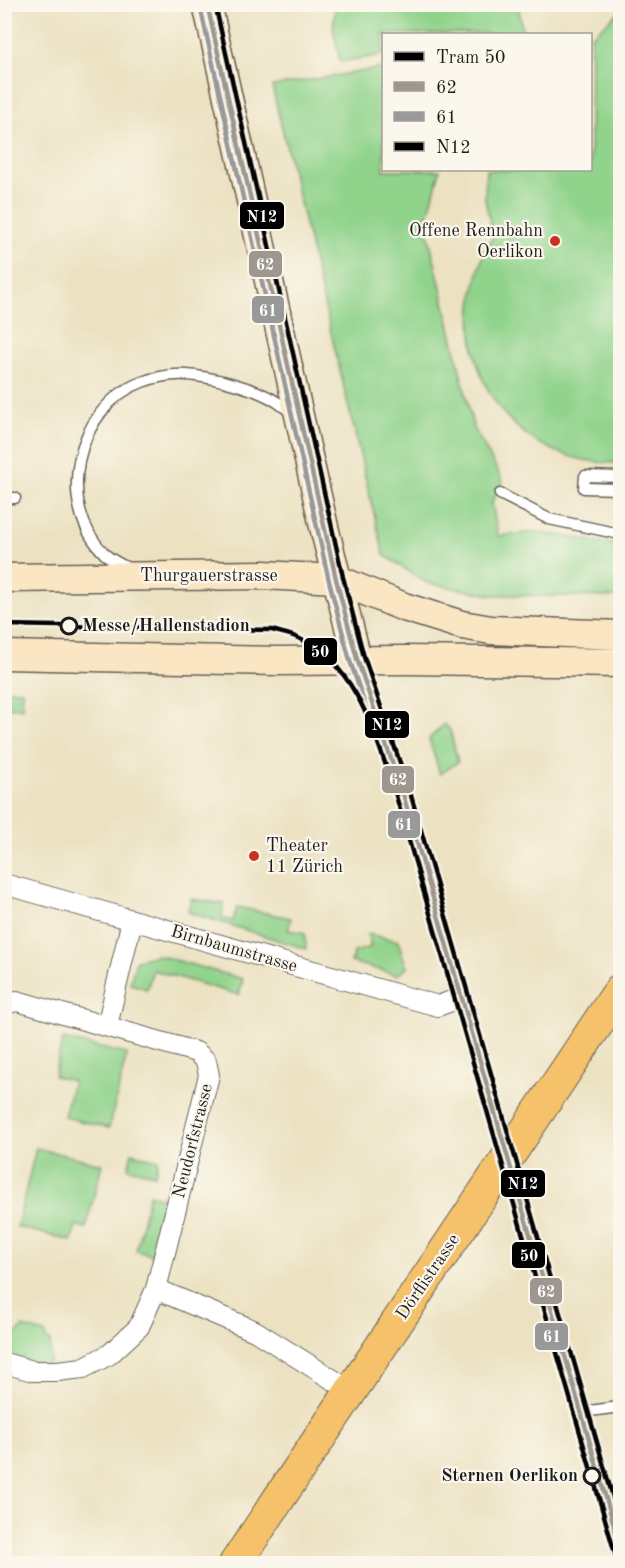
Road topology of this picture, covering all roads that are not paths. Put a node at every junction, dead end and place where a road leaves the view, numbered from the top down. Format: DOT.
graph roads {
  1 [pos="207,4"];
  2 [pos="299,420"];
  3 [pos="621,477"];
  4 [pos="621,489"];
  5 [pos="500,494"];
  6 [pos="621,534"];
  7 [pos="153,576"];
  8 [pos="4,578"];
  9 [pos="336,579"];
  10 [pos="621,635"];
  11 [pos="4,655"];
  12 [pos="357,659"];
  13 [pos="621,663"];
  14 [pos="4,884"];
  15 [pos="132,920"];
  16 [pos="621,990"];
  17 [pos="462,997"];
  18 [pos="4,1004"];
  19 [pos="107,1026"];
  20 [pos="508,1158"];
  21 [pos="156,1289"];
  22 [pos="4,1363"];
  23 [pos="351,1391"];
  24 [pos="621,1407"];
  25 [pos="582,1412"];
  26 [pos="621,1547"];
  27 [pos="235,1563"];
  1 -- 2 [label="main road"];
  2 -- 7 [label="lane"];
  2 -- 9 [label="main road"];
  3 -- 4 [label="lane"];
  5 -- 6 [label="lane"];
  7 -- 8 [label="main road, Thurgauerstrasse"];
  7 -- 9 [label="main road, Thurgauerstrasse"];
  9 -- 10 [label="main road, Thurgauerstrasse"];
  9 -- 12 [label="main road"];
  11 -- 12 [label="main road"];
  12 -- 13 [label="main road"];
  12 -- 17 [label="street"];
  14 -- 15 [label="street, Birnbaumstrasse"];
  15 -- 17 [label="street, Birnbaumstrasse"];
  15 -- 19 [label="street"];
  16 -- 20 [label="main road, Dörflistrasse"];
  17 -- 20 [label="street"];
  18 -- 19 [label="street, Neudorfstrasse"];
  19 -- 21 [label="street, Neudorfstrasse"];
  20 -- 23 [label="main road, Dörflistrasse"];
  20 -- 25 [label="street"];
  21 -- 22 [label="street, Neudorfstrasse"];
  21 -- 23 [label="street"];
  23 -- 27 [label="main road, Dörflistrasse"];
  24 -- 25 [label="lane"];
  25 -- 26 [label="street"];
}
